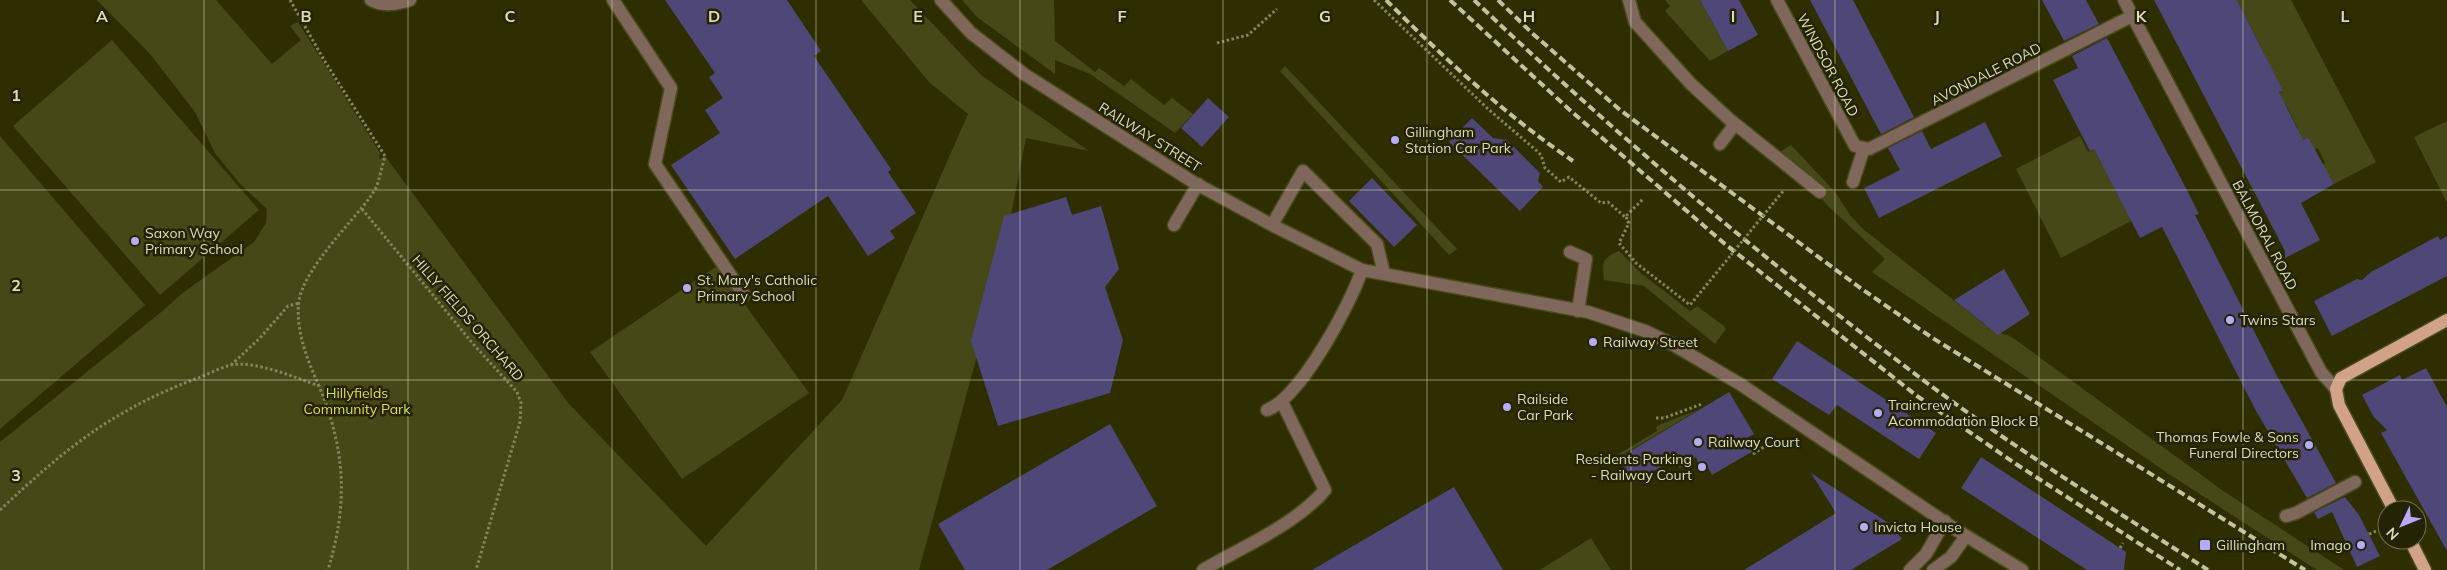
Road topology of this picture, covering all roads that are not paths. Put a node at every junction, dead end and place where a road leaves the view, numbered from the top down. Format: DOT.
graph roads {
  1 [pos="371,0"];
  2 [pos="410,0"];
  3 [pos="613,0"];
  4 [pos="942,0"];
  5 [pos="1629,0"];
  6 [pos="1777,0"];
  7 [pos="2124,0"];
  8 [pos="2132,16"];
  9 [pos="1735,124"];
  10 [pos="1720,144"];
  11 [pos="1859,146"];
  12 [pos="1853,182"];
  13 [pos="1198,184"];
  14 [pos="1820,192"];
  15 [pos="1174,225"];
  16 [pos="1272,225"];
  17 [pos="1570,252"];
  18 [pos="1362,270"];
  19 [pos="1384,274"];
  20 [pos="744,295"];
  21 [pos="1578,311"];
  22 [pos="2447,320"];
  23 [pos="2336,389"];
  24 [pos="1282,402"];
  25 [pos="1267,410"];
  26 [pos="2355,482"];
  27 [pos="2389,500"];
  28 [pos="2286,516"];
  29 [pos="1945,521"];
  30 [pos="1966,536"];
  31 [pos="2415,550"];
  32 [pos="1203,570"];
  33 [pos="1910,570"];
  34 [pos="1933,570"];
  35 [pos="2022,570"];
  36 [pos="2426,570"];
  1 -- 2 [label="street"];
  3 -- 20 [label="street"];
  4 -- 13 [label="street, RAILWAY STREET"];
  5 -- 9 [label="street"];
  6 -- 11 [label="street, WINDSOR ROAD"];
  7 -- 8 [label="street, BALMORAL ROAD"];
  8 -- 11 [label="street, AVONDALE ROAD"];
  8 -- 23 [label="street, BALMORAL ROAD"];
  9 -- 10 [label="street"];
  9 -- 14 [label="street"];
  11 -- 12 [label="street"];
  13 -- 15 [label="street"];
  13 -- 16 [label="street, RAILWAY STREET"];
  16 -- 18 [label="street, RAILWAY STREET"];
  16 -- 19 [label="street"];
  17 -- 21 [label="street"];
  18 -- 19 [label="street, RAILWAY STREET"];
  18 -- 24 [label="street"];
  19 -- 21 [label="street, RAILWAY STREET"];
  21 -- 29 [label="street, RAILWAY STREET"];
  22 -- 23 [label="main road"];
  23 -- 27 [label="main road, BALMORAL ROAD"];
  24 -- 25 [label="street"];
  24 -- 32 [label="street"];
  26 -- 28 [label="street"];
  29 -- 30 [label="street, RAILWAY STREET"];
  29 -- 33 [label="street"];
  30 -- 34 [label="street"];
  30 -- 35 [label="street, RAILWAY STREET"];
  31 -- 36 [label="main road"];
}
